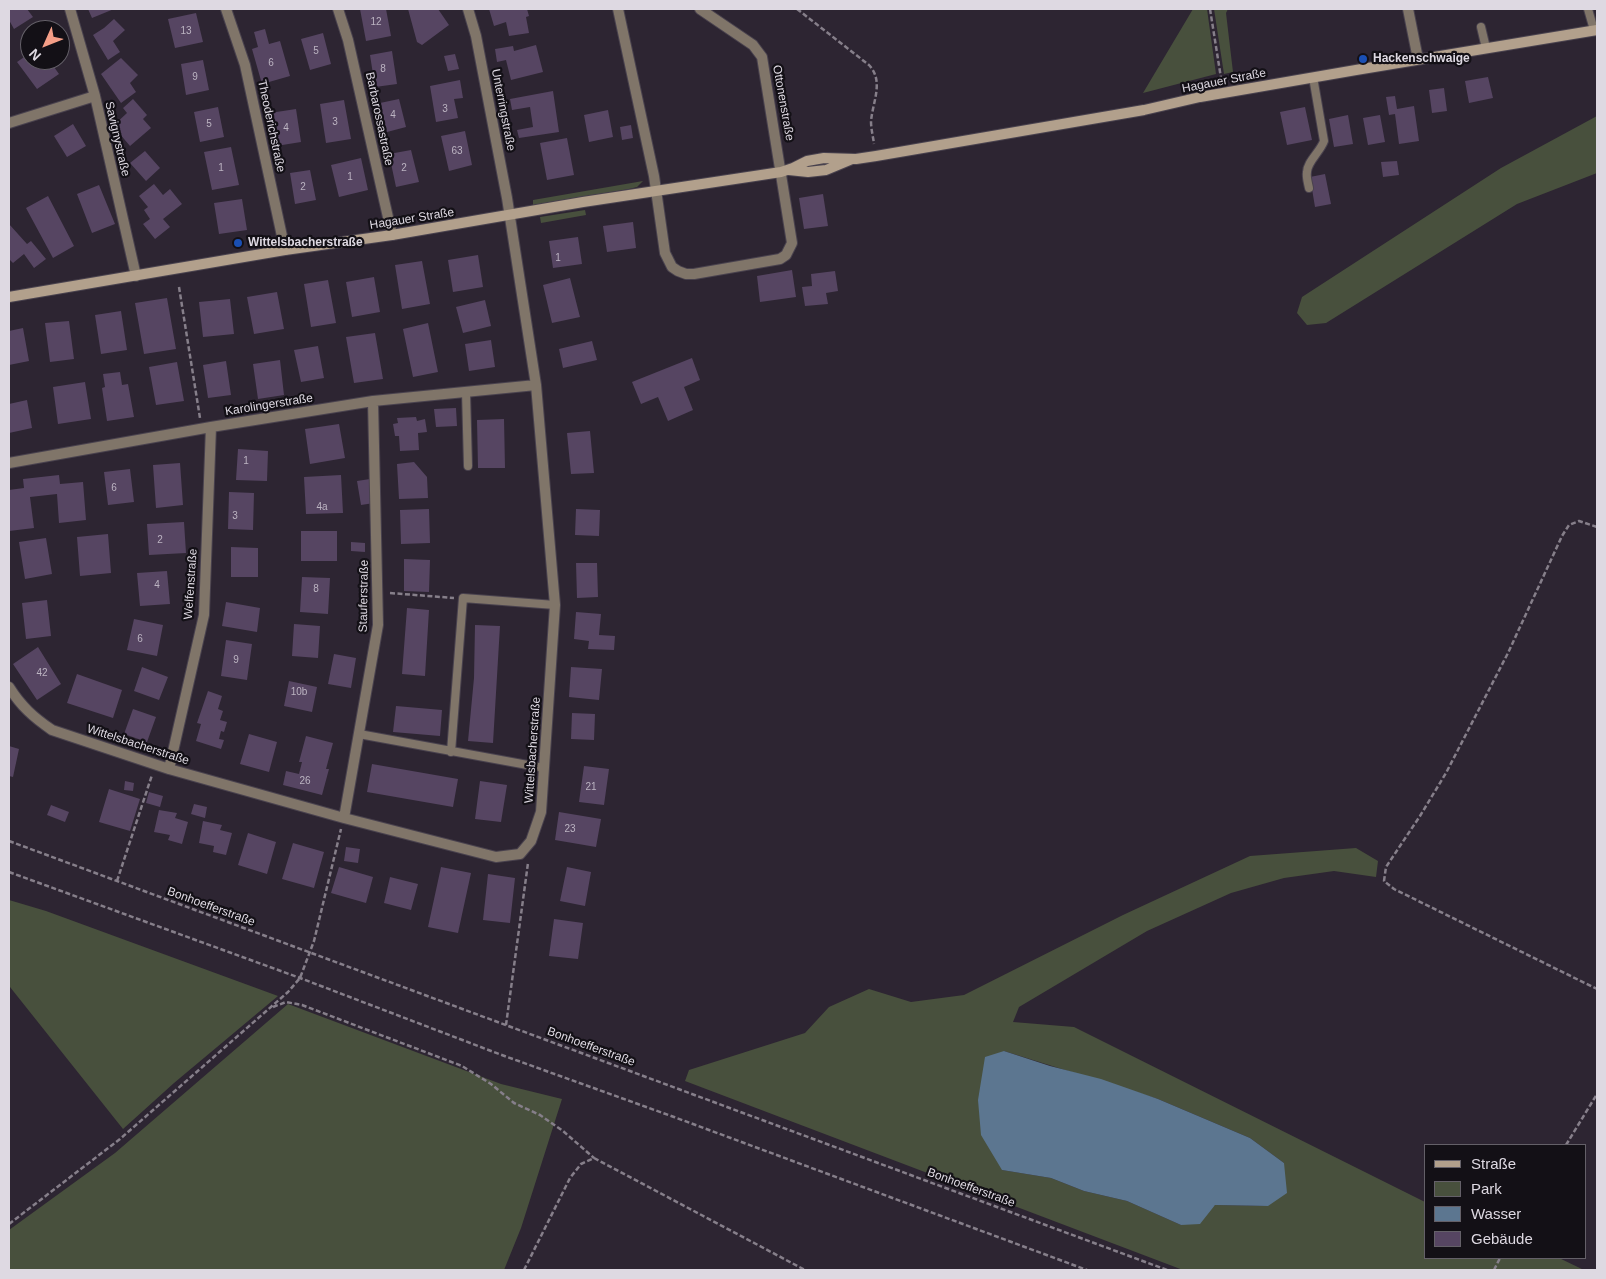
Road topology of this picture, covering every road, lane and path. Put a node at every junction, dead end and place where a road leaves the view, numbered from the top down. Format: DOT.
graph roads {
  1 [pos="70,9"];
  2 [pos="226,9"];
  3 [pos="338,9"];
  4 [pos="468,9"];
  5 [pos="618,9"];
  6 [pos="700,9"];
  7 [pos="797,9"];
  8 [pos="1210,9"];
  9 [pos="1408,9"];
  10 [pos="1588,9"];
  11 [pos="1481,26"];
  12 [pos="1596,30"];
  13 [pos="1486,48"];
  14 [pos="1418,59"];
  15 [pos="1313,77"];
  16 [pos="1221,78"];
  17 [pos="95,96"];
  18 [pos="9,124"];
  19 [pos="876,156"];
  20 [pos="785,171"];
  21 [pos="1309,188"];
  22 [pos="655,192"];
  23 [pos="510,216"];
  24 [pos="392,235"];
  25 [pos="285,250"];
  26 [pos="136,276"];
  27 [pos="179,287"];
  28 [pos="9,297"];
  29 [pos="536,384"];
  30 [pos="466,392"];
  31 [pos="373,401"];
  32 [pos="207,428"];
  33 [pos="9,464"];
  34 [pos="468,466"];
  35 [pos="1597,528"];
  36 [pos="378,592"];
  37 [pos="463,598"];
  38 [pos="555,605"];
  39 [pos="9,687"];
  40 [pos="359,734"];
  41 [pos="451,752"];
  42 [pos="156,764"];
  43 [pos="544,768"];
  44 [pos="169,769"];
  45 [pos="344,818"];
  46 [pos="9,841"];
  47 [pos="531,841"];
  48 [pos="9,872"];
  49 [pos="117,882"];
  50 [pos="309,952"];
  51 [pos="300,978"];
  52 [pos="1597,989"];
  53 [pos="270,1008"];
  54 [pos="506,1024"];
  55 [pos="1597,1094"];
  56 [pos="1567,1144"];
  57 [pos="594,1158"];
  58 [pos="9,1224"];
  59 [pos="524,1270"];
  60 [pos="805,1270"];
  61 [pos="1087,1270"];
  62 [pos="1168,1270"];
  1 -- 17 [label="street, Savignystraße"];
  2 -- 25 [label="street, Theoderichstraße"];
  3 -- 24 [label="street, Barbarossastraße"];
  4 -- 23 [label="street, Unterringstraße"];
  5 -- 22 [label="street"];
  6 -- 20 [label="street, Ottonenstraße"];
  7 -- 19 [label="path"];
  8 -- 16 [label="path"];
  9 -- 14 [label="street"];
  10 -- 12 [label="lane"];
  11 -- 13 [label="lane"];
  12 -- 13 [label="street, Hagauer Straße"];
  13 -- 14 [label="street, Hagauer Straße"];
  14 -- 15 [label="street, Hagauer Straße"];
  15 -- 19 [label="street, Hagauer Straße"];
  15 -- 21 [label="lane"];
  17 -- 18 [label="street"];
  17 -- 26 [label="street, Savignystraße"];
  19 -- 20 [label="street, Hagauer Straße"];
  20 -- 22 [label="street, Hagauer Straße"];
  20 -- 22 [label="street, Ottonenstraße"];
  22 -- 23 [label="street, Hagauer Straße"];
  23 -- 24 [label="street, Hagauer Straße"];
  23 -- 29 [label="street, Wittelsbacherstraße"];
  24 -- 25 [label="street, Hagauer Straße"];
  25 -- 26 [label="street, Hagauer Straße"];
  26 -- 28 [label="street, Hagauer Straße"];
  27 -- 32 [label="path"];
  29 -- 30 [label="street, Karolingerstraße"];
  29 -- 38 [label="street, Wittelsbacherstraße"];
  30 -- 31 [label="street, Karolingerstraße"];
  30 -- 34 [label="lane"];
  31 -- 32 [label="street, Karolingerstraße"];
  31 -- 36 [label="street, Stauferstraße"];
  32 -- 33 [label="street, Karolingerstraße"];
  32 -- 44 [label="street, Welfenstraße"];
  35 -- 52 [label="path"];
  36 -- 37 [label="path"];
  36 -- 40 [label="street, Stauferstraße"];
  37 -- 38 [label="lane"];
  37 -- 41 [label="lane"];
  38 -- 43 [label="street, Wittelsbacherstraße"];
  39 -- 42 [label="street, Wittelsbacherstraße"];
  40 -- 41 [label="lane"];
  40 -- 45 [label="street, Stauferstraße"];
  41 -- 43 [label="lane"];
  42 -- 44 [label="street, Wittelsbacherstraße"];
  42 -- 49 [label="path"];
  43 -- 47 [label="street, Wittelsbacherstraße"];
  44 -- 45 [label="street, Wittelsbacherstraße"];
  45 -- 47 [label="street, Wittelsbacherstraße"];
  45 -- 50 [label="path"];
  46 -- 49 [label="path, Bonhoefferstraße"];
  47 -- 54 [label="path"];
  48 -- 51 [label="path"];
  49 -- 50 [label="path, Bonhoefferstraße"];
  50 -- 51 [label="path"];
  50 -- 54 [label="path, Bonhoefferstraße"];
  51 -- 53 [label="path"];
  51 -- 61 [label="path"];
  53 -- 57 [label="path"];
  53 -- 58 [label="path"];
  54 -- 62 [label="path, Bonhoefferstraße"];
  55 -- 56 [label="path"];
  57 -- 59 [label="path"];
  57 -- 60 [label="path"];
}
